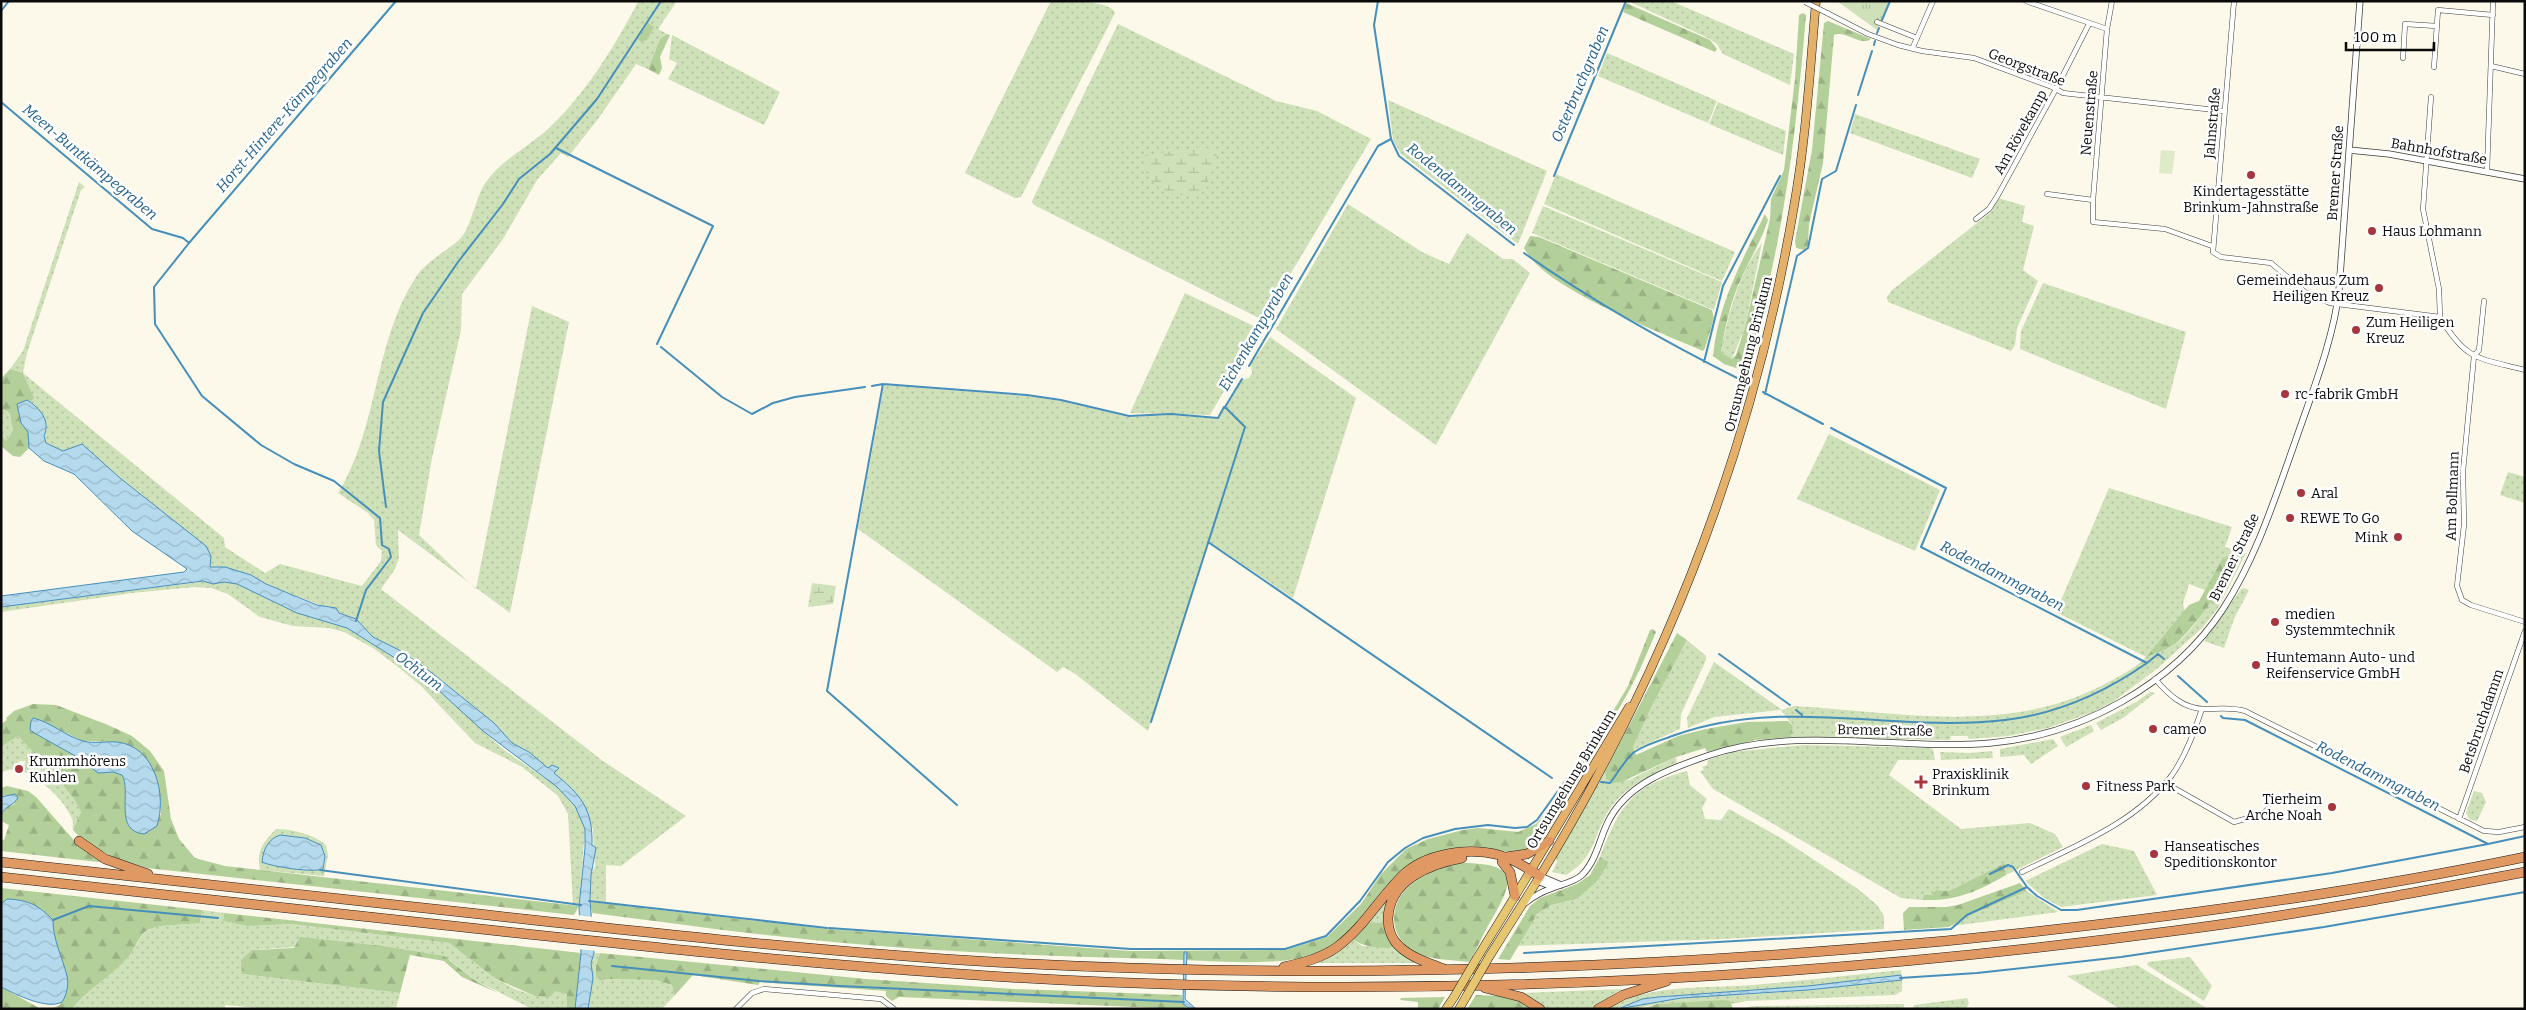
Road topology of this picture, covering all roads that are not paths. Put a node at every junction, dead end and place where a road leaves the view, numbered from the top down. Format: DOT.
graph roads {
  1 [pos="1805,1"];
  2 [pos="1816,1"];
  3 [pos="1933,1"];
  4 [pos="2026,1"];
  5 [pos="2112,1"];
  6 [pos="2234,1"];
  7 [pos="2360,1"];
  8 [pos="2494,1"];
  9 [pos="2493,15"];
  10 [pos="1877,22"];
  11 [pos="2089,24"];
  12 [pos="2437,26"];
  13 [pos="2107,29"];
  14 [pos="1917,38"];
  15 [pos="1913,48"];
  16 [pos="2403,58"];
  17 [pos="2492,66"];
  18 [pos="2434,67"];
  19 [pos="2525,74"];
  20 [pos="2056,90"];
  21 [pos="2432,97"];
  22 [pos="2102,98"];
  23 [pos="2224,111"];
  24 [pos="2349,150"];
  25 [pos="2428,160"];
  26 [pos="2486,172"];
  27 [pos="2525,179"];
  28 [pos="2046,194"];
  29 [pos="2093,200"];
  30 [pos="1976,219"];
  31 [pos="2212,246"];
  32 [pos="2484,302"];
  33 [pos="2338,303"];
  34 [pos="2440,317"];
  35 [pos="2474,356"];
  36 [pos="2525,370"];
  37 [pos="2525,622"];
  38 [pos="2525,631"];
  39 [pos="2155,679"];
  40 [pos="1637,695"];
  41 [pos="2202,709"];
  42 [pos="2165,783"];
  43 [pos="2269,808"];
  44 [pos="2459,819"];
  45 [pos="2525,827"];
  46 [pos="79,841"];
  47 [pos="1549,841"];
  48 [pos="2525,858"];
  49 [pos="1504,860"];
  50 [pos="1,862"];
  51 [pos="2022,872"];
  52 [pos="2525,872"];
  53 [pos="1529,873"];
  54 [pos="1,877"];
  55 [pos="1538,878"];
  56 [pos="165,880"];
  57 [pos="1562,885"];
  58 [pos="1555,887"];
  59 [pos="1515,896"];
  60 [pos="1522,905"];
  61 [pos="1273,971"];
  62 [pos="1449,971"];
  63 [pos="1680,977"];
  64 [pos="1476,985"];
  65 [pos="736,1009"];
  66 [pos="894,1009"];
  67 [pos="1446,1009"];
  68 [pos="1459,1009"];
  69 [pos="1540,1009"];
  70 [pos="1598,1009"];
  1 -- 15 [label="street, Georgstraße, bridge"];
  2 -- 40 [label="highway, Ortsumgehung Brinkum"];
  3 -- 14 [label="street"];
  4 -- 11 [label="street"];
  5 -- 13 [label="street, Neuenstraße"];
  6 -- 23 [label="street, Jahnstraße"];
  7 -- 24 [label="street, Bremer Straße"];
  8 -- 9 [label="street"];
  9 -- 12 [label="street"];
  9 -- 17 [label="street"];
  10 -- 14 [label="street"];
  11 -- 13 [label="street"];
  11 -- 20 [label="street, Am Rövekamp"];
  12 -- 16 [label="street"];
  12 -- 18 [label="street"];
  13 -- 22 [label="street, Neuenstraße"];
  14 -- 15 [label="street"];
  15 -- 20 [label="street, Georgstraße"];
  17 -- 19 [label="street"];
  17 -- 26 [label="street"];
  20 -- 22 [label="street, Georgstraße"];
  20 -- 30 [label="street, Am Rövekamp"];
  21 -- 25 [label="street"];
  22 -- 23 [label="street, Georgstraße"];
  22 -- 29 [label="street, Neuenstraße"];
  23 -- 31 [label="street, Jahnstraße"];
  24 -- 25 [label="street, Bahnhofstraße"];
  24 -- 33 [label="street, Bremer Straße"];
  25 -- 26 [label="street, Bahnhofstraße"];
  25 -- 34 [label="street"];
  26 -- 27 [label="street, Bahnhofstraße"];
  28 -- 29 [label="street"];
  29 -- 31 [label="street, Neuenstraße"];
  31 -- 33 [label="street"];
  32 -- 35 [label="street, Am Bollmann"];
  33 -- 34 [label="street"];
  33 -- 39 [label="street, Bremer Straße"];
  34 -- 35 [label="street"];
  35 -- 36 [label="street"];
  35 -- 37 [label="street, Am Bollmann"];
  38 -- 44 [label="street, Betsbruchdamm"];
  39 -- 41 [label="street"];
  39 -- 57 [label="street, Bremer Straße"];
  40 -- 47 [label="highway, Ortsumgehung Brinkum"];
  40 -- 55 [label="highway, Ortsumgehung Brinkum"];
  41 -- 42 [label="street"];
  41 -- 44 [label="street"];
  42 -- 43 [label="street"];
  42 -- 51 [label="street"];
  44 -- 45 [label="street"];
  46 -- 56 [label="highway"];
  47 -- 49 [label="highway"];
  47 -- 53 [label="highway, Ortsumgehung Brinkum"];
  48 -- 62 [label="highway"];
  49 -- 53 [label="highway"];
  49 -- 59 [label="highway"];
  49 -- 61 [label="highway"];
  49 -- 62 [label="highway"];
  50 -- 56 [label="highway"];
  52 -- 63 [label="highway"];
  53 -- 55 [label="highway"];
  53 -- 59 [label="main road"];
  54 -- 64 [label="highway"];
  55 -- 57 [label="street"];
  55 -- 58 [label="street"];
  55 -- 60 [label="main road"];
  56 -- 61 [label="highway"];
  57 -- 58 [label="street, Bremer Straße"];
  58 -- 60 [label="street, Bremer Straße"];
  59 -- 67 [label="main road, bridge"];
  60 -- 68 [label="main road, bridge"];
  61 -- 62 [label="highway"];
  63 -- 64 [label="highway"];
  63 -- 70 [label="highway"];
  64 -- 69 [label="highway"];
  65 -- 66 [label="street"];
}
